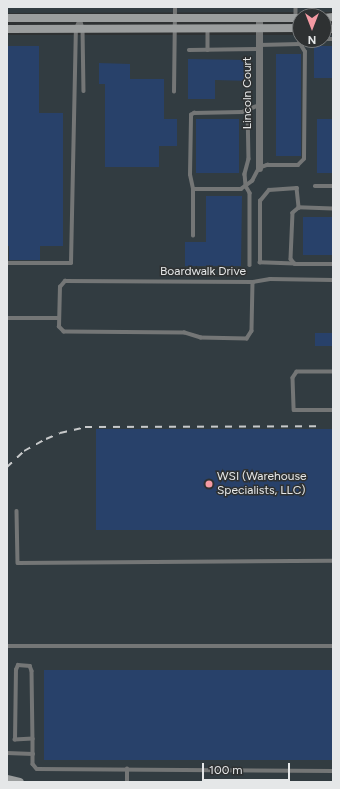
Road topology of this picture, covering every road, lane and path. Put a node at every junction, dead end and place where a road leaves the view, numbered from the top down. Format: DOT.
graph roads {
  1 [pos="175,7"];
  2 [pos="7,18"];
  3 [pos="80,18"];
  4 [pos="175,18"];
  5 [pos="208,18"];
  6 [pos="259,18"];
  7 [pos="292,18"];
  8 [pos="208,28"];
  9 [pos="259,28"];
  10 [pos="292,28"];
  11 [pos="7,29"];
  12 [pos="80,29"];
  13 [pos="175,29"];
  14 [pos="292,45"];
  15 [pos="259,47"];
  16 [pos="302,48"];
  17 [pos="188,50"];
  18 [pos="208,50"];
  19 [pos="84,90"];
  20 [pos="174,92"];
  21 [pos="259,105"];
  22 [pos="248,109"];
  23 [pos="258,168"];
  24 [pos="246,186"];
  25 [pos="315,186"];
  26 [pos="333,186"];
  27 [pos="193,189"];
  28 [pos="300,208"];
  29 [pos="333,209"];
  30 [pos="194,236"];
  31 [pos="7,263"];
  32 [pos="295,264"];
  33 [pos="333,264"];
  34 [pos="250,265"];
  35 [pos="333,280"];
  36 [pos="253,282"];
  37 [pos="8,318"];
  38 [pos="59,318"];
  39 [pos="333,372"];
  40 [pos="333,410"];
  41 [pos="17,511"];
  42 [pos="333,561"];
  43 [pos="7,646"];
  44 [pos="333,646"];
  45 [pos="33,739"];
  46 [pos="7,753"];
  47 [pos="33,754"];
  48 [pos="127,769"];
  49 [pos="333,771"];
  50 [pos="7,779"];
  51 [pos="20,782"];
  52 [pos="127,782"];
  1 -- 4 [label="lane"];
  2 -- 3 [label="main road"];
  3 -- 4 [label="main road"];
  3 -- 12 [label="lane"];
  3 -- 12 [label="lane"];
  4 -- 5 [label="main road"];
  4 -- 13 [label="lane"];
  5 -- 6 [label="main road"];
  5 -- 8 [label="main road"];
  6 -- 7 [label="main road"];
  6 -- 9 [label="street, Lincoln Court"];
  8 -- 9 [label="main road"];
  8 -- 13 [label="main road"];
  8 -- 18 [label="lane"];
  9 -- 10 [label="main road"];
  9 -- 15 [label="street, Lincoln Court"];
  11 -- 12 [label="main road"];
  12 -- 13 [label="main road"];
  12 -- 19 [label="lane"];
  12 -- 31 [label="lane"];
  13 -- 20 [label="lane"];
  14 -- 15 [label="lane"];
  15 -- 18 [label="lane"];
  15 -- 21 [label="street, Lincoln Court"];
  16 -- 23 [label="lane"];
  17 -- 18 [label="lane"];
  21 -- 22 [label="lane"];
  21 -- 23 [label="street, Lincoln Court"];
  22 -- 24 [label="lane"];
  22 -- 27 [label="lane"];
  23 -- 24 [label="lane"];
  24 -- 27 [label="lane"];
  24 -- 34 [label="lane"];
  25 -- 26 [label="lane"];
  27 -- 30 [label="lane"];
  28 -- 29 [label="lane"];
  28 -- 32 [label="lane"];
  28 -- 32 [label="lane"];
  32 -- 33 [label="lane"];
  35 -- 36 [label="lane, Boardwalk Drive"];
  36 -- 38 [label="lane, Boardwalk Drive"];
  36 -- 38 [label="lane"];
  37 -- 38 [label="lane"];
  39 -- 40 [label="lane"];
  41 -- 42 [label="lane"];
  43 -- 44 [label="lane"];
  45 -- 45 [label="lane"];
  45 -- 47 [label="lane"];
  46 -- 47 [label="lane"];
  47 -- 48 [label="lane"];
  48 -- 49 [label="lane"];
  48 -- 52 [label="lane"];
  50 -- 51 [label="main road"];
}
